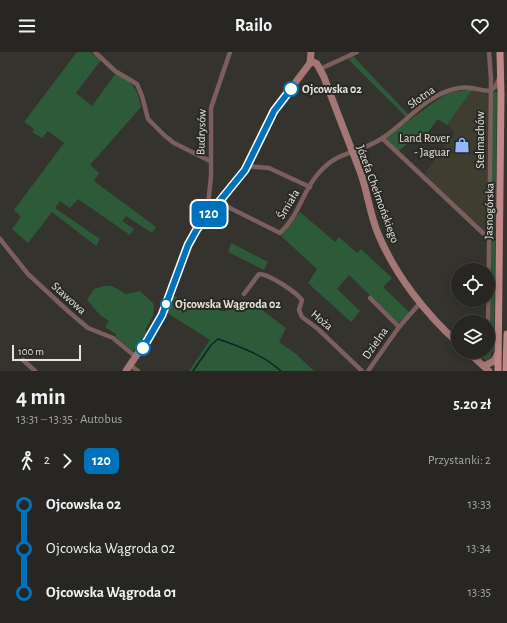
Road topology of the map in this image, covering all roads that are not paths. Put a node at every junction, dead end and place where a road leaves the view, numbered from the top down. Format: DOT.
graph roads {
  1 [pos="95,52"];
  2 [pos="230,52"];
  3 [pos="311,52"];
  4 [pos="357,52"];
  5 [pos="489,52"];
  6 [pos="500,52"];
  7 [pos="311,61"];
  8 [pos="320,69"];
  9 [pos="501,74"];
  10 [pos="490,91"];
  11 [pos="382,138"];
  12 [pos="351,152"];
  13 [pos="210,160"];
  14 [pos="247,166"];
  15 [pos="310,186"];
  16 [pos="218,202"];
  17 [pos="207,215"];
  18 [pos="489,236"];
  19 [pos="0,239"];
  20 [pos="244,294"];
  21 [pos="370,298"];
  22 [pos="420,303"];
  23 [pos="488,315"];
  24 [pos="399,327"];
  25 [pos="507,334"];
  26 [pos="451,336"];
  27 [pos="498,353"];
  28 [pos="136,358"];
  29 [pos="475,359"];
  30 [pos="23,360"];
  31 [pos="483,367"];
  32 [pos="128,368"];
  33 [pos="35,371"];
  34 [pos="138,371"];
  35 [pos="362,371"];
  36 [pos="368,371"];
  37 [pos="498,371"];
  38 [pos="506,371"];
  1 -- 13 [label="street"];
  2 -- 13 [label="street, Budrysów"];
  3 -- 7 [label="street"];
  4 -- 8 [label="street"];
  5 -- 10 [label="street, Stelmachów"];
  6 -- 9 [label="main road, Jasnogórska"];
  7 -- 8 [label="street, Józefa Chełmońskiego"];
  7 -- 14 [label="street"];
  8 -- 12 [label="street, Józefa Chełmońskiego"];
  9 -- 10 [label="street"];
  9 -- 27 [label="main road, Jasnogórska"];
  10 -- 11 [label="street, Słotna"];
  10 -- 18 [label="street, Stelmachów"];
  11 -- 12 [label="street, Słotna"];
  11 -- 18 [label="street"];
  12 -- 15 [label="street, Śmiała"];
  12 -- 22 [label="street, Józefa Chełmońskiego"];
  13 -- 17 [label="street, Budrysów"];
  14 -- 15 [label="street, Śmiała"];
  14 -- 16 [label="street"];
  15 -- 16 [label="street, Śmiała"];
  16 -- 17 [label="street"];
  17 -- 28 [label="street"];
  18 -- 23 [label="street, Stelmachów"];
  19 -- 28 [label="street, Stawowa"];
  20 -- 35 [label="street, Hoża"];
  21 -- 24 [label="street, Dzielna"];
  22 -- 24 [label="street, Dzielna"];
  22 -- 26 [label="street, Józefa Chełmońskiego"];
  24 -- 36 [label="street, Dzielna"];
  25 -- 38 [label="main road"];
  27 -- 31 [label="street"];
  27 -- 37 [label="main road, Jasnogórska"];
  28 -- 32 [label="street"];
  29 -- 31 [label="street"];
  30 -- 33 [label="street"];
  32 -- 34 [label="street"];
}
